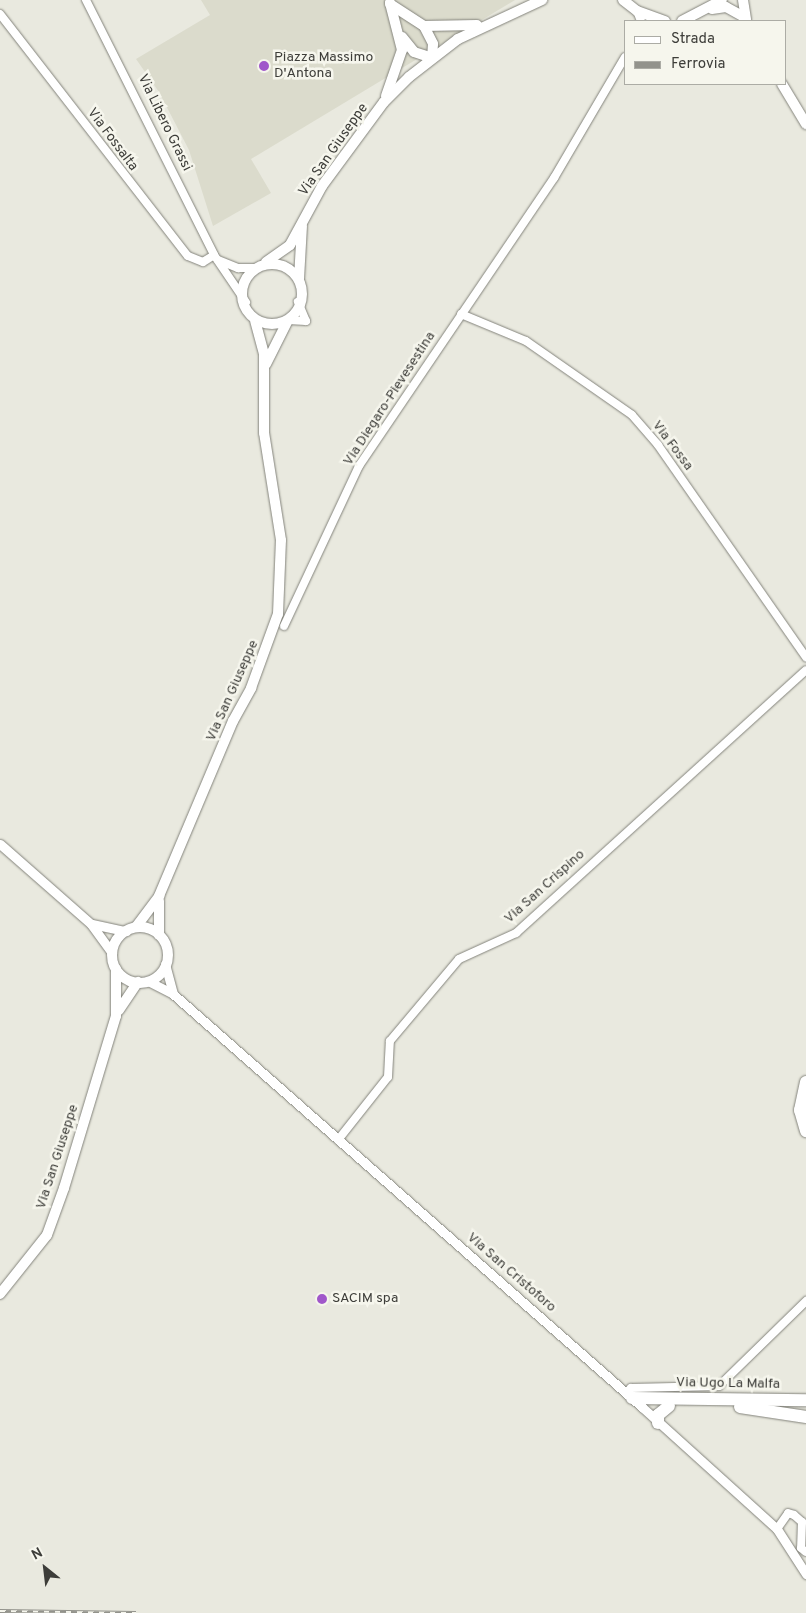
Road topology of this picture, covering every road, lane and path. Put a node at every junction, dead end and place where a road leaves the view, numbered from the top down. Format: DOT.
graph roads {
  1 [pos="86,0"];
  2 [pos="542,0"];
  3 [pos="722,0"];
  4 [pos="743,0"];
  5 [pos="623,1"];
  6 [pos="389,2"];
  7 [pos="704,11"];
  8 [pos="0,14"];
  9 [pos="639,16"];
  10 [pos="745,19"];
  11 [pos="660,20"];
  12 [pos="684,20"];
  13 [pos="492,22"];
  14 [pos="424,26"];
  15 [pos="402,37"];
  16 [pos="432,58"];
  17 [pos="624,59"];
  18 [pos="783,85"];
  19 [pos="384,102"];
  20 [pos="806,124"];
  21 [pos="302,223"];
  22 [pos="215,257"];
  23 [pos="266,262"];
  24 [pos="256,268"];
  25 [pos="299,280"];
  26 [pos="246,302"];
  27 [pos="298,302"];
  28 [pos="461,314"];
  29 [pos="255,320"];
  30 [pos="288,320"];
  31 [pos="264,367"];
  32 [pos="284,626"];
  33 [pos="806,657"];
  34 [pos="806,670"];
  35 [pos="0,844"];
  36 [pos="159,896"];
  37 [pos="91,924"];
  38 [pos="131,929"];
  39 [pos="159,935"];
  40 [pos="112,954"];
  41 [pos="166,964"];
  42 [pos="116,969"];
  43 [pos="143,982"];
  44 [pos="173,994"];
  45 [pos="116,1016"];
  46 [pos="806,1082"];
  47 [pos="806,1131"];
  48 [pos="338,1140"];
  49 [pos="0,1294"];
  50 [pos="806,1301"];
  51 [pos="629,1395"];
  52 [pos="806,1400"];
  53 [pos="646,1402"];
  54 [pos="669,1406"];
  55 [pos="740,1407"];
  56 [pos="806,1407"];
  57 [pos="806,1417"];
  58 [pos="658,1423"];
  59 [pos="777,1529"];
  60 [pos="806,1552"];
  61 [pos="806,1574"];
  1 -- 22 [label="street, Via Libero Grassi"];
  2 -- 13 [label="main road, Via San Giuseppe"];
  3 -- 7 [label="main road"];
  4 -- 10 [label="main road"];
  5 -- 9 [label="main road"];
  6 -- 14 [label="main road"];
  6 -- 15 [label="main road"];
  7 -- 10 [label="main road"];
  7 -- 12 [label="main road"];
  8 -- 22 [label="street, Via Fossalta"];
  9 -- 11 [label="main road"];
  13 -- 14 [label="main road"];
  13 -- 16 [label="main road, Via San Giuseppe"];
  14 -- 16 [label="main road"];
  15 -- 16 [label="main road"];
  15 -- 19 [label="main road"];
  16 -- 19 [label="main road, Via San Giuseppe"];
  17 -- 28 [label="street"];
  18 -- 20 [label="main road"];
  19 -- 21 [label="main road, Via San Giuseppe"];
  21 -- 23 [label="main road, Via San Giuseppe"];
  21 -- 25 [label="main road, Via San Giuseppe"];
  22 -- 24 [label="street"];
  22 -- 26 [label="street, Via Libero Grassi"];
  23 -- 24 [label="main road"];
  23 -- 25 [label="main road"];
  24 -- 26 [label="main road"];
  25 -- 27 [label="main road"];
  26 -- 29 [label="main road"];
  27 -- 30 [label="main road"];
  27 -- 30 [label="street"];
  28 -- 32 [label="street, Via Diegaro-Pievesestina"];
  28 -- 33 [label="street, Via Fossa"];
  29 -- 30 [label="main road"];
  29 -- 31 [label="main road, Via San Giuseppe"];
  30 -- 31 [label="main road, Via San Giuseppe"];
  31 -- 36 [label="main road, Via San Giuseppe"];
  34 -- 48 [label="street, Via San Crispino"];
  35 -- 37 [label="street"];
  36 -- 38 [label="main road, Via San Giuseppe"];
  36 -- 39 [label="main road, Via San Giuseppe"];
  37 -- 38 [label="street"];
  37 -- 40 [label="street"];
  38 -- 39 [label="main road"];
  38 -- 40 [label="main road"];
  39 -- 41 [label="main road"];
  40 -- 42 [label="main road"];
  41 -- 43 [label="main road"];
  41 -- 44 [label="street"];
  42 -- 43 [label="main road"];
  42 -- 45 [label="main road, Via San Giuseppe"];
  43 -- 44 [label="street, Via San Cristoforo"];
  43 -- 45 [label="main road, Via San Giuseppe"];
  44 -- 48 [label="street, Via San Cristoforo"];
  45 -- 49 [label="main road, Via San Giuseppe"];
  46 -- 47 [label="highway"];
  48 -- 51 [label="street, Via San Cristoforo"];
  50 -- 51 [label="street"];
  51 -- 53 [label="highway"];
  52 -- 53 [label="highway, Via Ugo La Malfa"];
  53 -- 54 [label="highway, Via Ugo La Malfa"];
  53 -- 58 [label="street"];
  54 -- 55 [label="highway, Via Ugo La Malfa"];
  54 -- 58 [label="highway"];
  55 -- 56 [label="highway, Via Ugo La Malfa"];
  55 -- 57 [label="highway"];
  58 -- 59 [label="street"];
  59 -- 60 [label="street"];
  59 -- 61 [label="street"];
}
